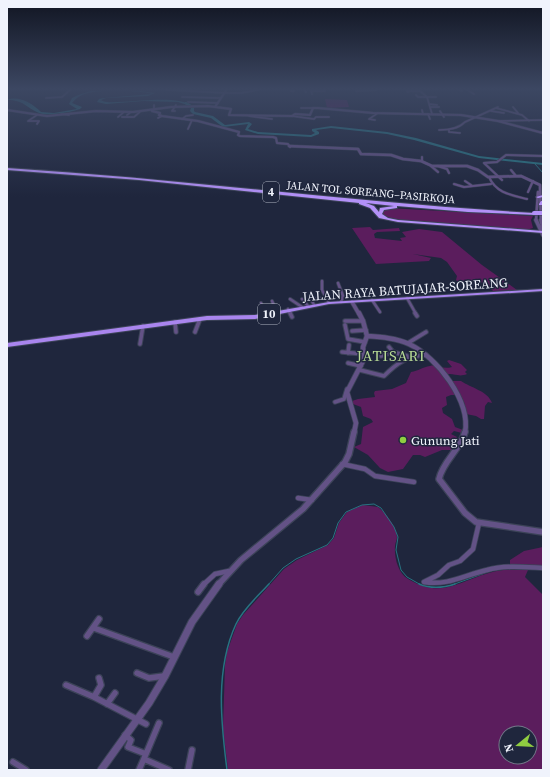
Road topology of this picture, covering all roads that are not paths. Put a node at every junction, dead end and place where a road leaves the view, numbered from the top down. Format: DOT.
graph roads {
  1 [pos="190,125"];
  2 [pos="213,125"];
  3 [pos="463,125"];
  4 [pos="514,125"];
  5 [pos="188,129"];
  6 [pos="439,130"];
  7 [pos="449,130"];
  8 [pos="542,133"];
  9 [pos="460,134"];
  10 [pos="543,156"];
  11 [pos="422,157"];
  12 [pos="422,161"];
  13 [pos="431,166"];
  14 [pos="438,166"];
  15 [pos="7,168"];
  16 [pos="511,170"];
  17 [pos="438,172"];
  18 [pos="449,173"];
  19 [pos="516,176"];
  20 [pos="489,177"];
  21 [pos="498,177"];
  22 [pos="502,180"];
  23 [pos="464,181"];
  24 [pos="533,181"];
  25 [pos="537,183"];
  26 [pos="454,184"];
  27 [pos="491,184"];
  28 [pos="471,185"];
  29 [pos="528,192"];
  30 [pos="309,196"];
  31 [pos="541,197"];
  32 [pos="527,199"];
  33 [pos="487,212"];
  34 [pos="534,213"];
  35 [pos="543,214"];
  36 [pos="520,231"];
  37 [pos="542,232"];
  38 [pos="322,281"];
  39 [pos="338,283"];
  40 [pos="543,290"];
  41 [pos="326,298"];
  42 [pos="407,298"];
  43 [pos="290,299"];
  44 [pos="302,299"];
  45 [pos="272,301"];
  46 [pos="341,302"];
  47 [pos="261,303"];
  48 [pos="329,303"];
  49 [pos="374,303"];
  50 [pos="354,305"];
  51 [pos="308,306"];
  52 [pos="288,310"];
  53 [pos="277,312"];
  54 [pos="380,312"];
  55 [pos="265,315"];
  56 [pos="417,316"];
  57 [pos="292,317"];
  58 [pos="200,319"];
  59 [pos="345,321"];
  60 [pos="363,321"];
  61 [pos="175,322"];
  62 [pos="345,325"];
  63 [pos="143,326"];
  64 [pos="352,331"];
  65 [pos="176,332"];
  66 [pos="195,332"];
  67 [pos="426,332"];
  68 [pos="367,333"];
  69 [pos="365,342"];
  70 [pos="408,343"];
  71 [pos="140,344"];
  72 [pos="7,345"];
  73 [pos="349,345"];
  74 [pos="389,347"];
  75 [pos="342,352"];
  76 [pos="348,352"];
  77 [pos="393,352"];
  78 [pos="364,354"];
  79 [pos="427,355"];
  80 [pos="382,356"];
  81 [pos="407,356"];
  82 [pos="348,363"];
  83 [pos="360,368"];
  84 [pos="348,388"];
  85 [pos="335,402"];
  86 [pos="342,464"];
  87 [pos="414,482"];
  88 [pos="298,498"];
  89 [pos="312,500"];
  90 [pos="479,523"];
  91 [pos="543,532"];
  92 [pos="543,568"];
  93 [pos="229,571"];
  94 [pos="198,592"];
  95 [pos="99,618"];
  96 [pos="94,628"];
  97 [pos="87,636"];
  98 [pos="174,657"];
  99 [pos="137,673"];
  100 [pos="165,676"];
  101 [pos="99,678"];
  102 [pos="66,685"];
  103 [pos="115,693"];
  104 [pos="94,697"];
  105 [pos="107,704"];
  106 [pos="136,720"];
  107 [pos="159,723"];
  108 [pos="146,724"];
  109 [pos="125,735"];
  110 [pos="192,750"];
  111 [pos="145,757"];
  112 [pos="13,762"];
  113 [pos="26,770"];
  114 [pos="101,770"];
  115 [pos="139,770"];
  116 [pos="168,770"];
  117 [pos="188,770"];
  1 -- 5 [label="street"];
  2 -- 12 [label="street"];
  3 -- 7 [label="street"];
  4 -- 8 [label="street"];
  6 -- 7 [label="street"];
  7 -- 9 [label="street"];
  10 -- 21 [label="street"];
  11 -- 12 [label="street"];
  12 -- 13 [label="street"];
  13 -- 14 [label="street"];
  13 -- 17 [label="street"];
  14 -- 18 [label="street"];
  14 -- 20 [label="street"];
  15 -- 30 [label="highway, JALAN TOL SOREANG–PASIRKOJA / 4"];
  15 -- 34 [label="highway, JALAN TOL SOREANG–PASIRKOJA / 4"];
  16 -- 19 [label="street"];
  19 -- 21 [label="street"];
  19 -- 24 [label="street"];
  20 -- 21 [label="street"];
  20 -- 27 [label="street"];
  21 -- 22 [label="street"];
  23 -- 28 [label="street"];
  24 -- 25 [label="street"];
  24 -- 29 [label="street"];
  25 -- 31 [label="street"];
  25 -- 31 [label="street"];
  26 -- 28 [label="street"];
  27 -- 28 [label="street"];
  27 -- 32 [label="street"];
  30 -- 33 [label="highway, JALAN TOL SOREANG–PASIRKOJA / 4"];
  30 -- 36 [label="highway"];
  31 -- 37 [label="street"];
  31 -- 37 [label="street"];
  33 -- 34 [label="highway, JALAN TOL SOREANG–PASIRKOJA / 4"];
  33 -- 36 [label="highway"];
  34 -- 35 [label="highway, JALAN TOL SOREANG–PASIRKOJA / 4, bridge"];
  36 -- 37 [label="highway"];
  36 -- 37 [label="highway"];
  38 -- 41 [label="street"];
  39 -- 46 [label="street"];
  40 -- 42 [label="highway, JALAN RAYA BATUJAJAR-SOREANG / 10"];
  41 -- 48 [label="street"];
  41 -- 51 [label="street"];
  42 -- 49 [label="highway, JALAN RAYA BATUJAJAR-SOREANG / 10"];
  42 -- 56 [label="street"];
  43 -- 51 [label="street"];
  44 -- 51 [label="street"];
  45 -- 53 [label="street"];
  46 -- 48 [label="highway, JALAN RAYA BATUJAJAR-SOREANG / 10"];
  46 -- 50 [label="highway, JALAN RAYA BATUJAJAR-SOREANG / 10"];
  47 -- 55 [label="street"];
  48 -- 51 [label="highway, JALAN RAYA BATUJAJAR-SOREANG / 10"];
  49 -- 50 [label="highway, JALAN RAYA BATUJAJAR-SOREANG / 10"];
  49 -- 54 [label="street"];
  50 -- 60 [label="street"];
  51 -- 52 [label="highway, JALAN RAYA BATUJAJAR-SOREANG / 10"];
  52 -- 53 [label="highway, JALAN RAYA BATUJAJAR-SOREANG / 10"];
  52 -- 57 [label="street"];
  53 -- 55 [label="highway, JALAN RAYA BATUJAJAR-SOREANG / 10"];
  55 -- 58 [label="highway, JALAN RAYA BATUJAJAR-SOREANG / 10"];
  58 -- 61 [label="highway, JALAN RAYA BATUJAJAR-SOREANG / 10"];
  58 -- 66 [label="street"];
  59 -- 60 [label="street"];
  60 -- 68 [label="street"];
  61 -- 63 [label="highway, JALAN RAYA BATUJAJAR-SOREANG / 10"];
  61 -- 65 [label="street"];
  62 -- 69 [label="street"];
  63 -- 71 [label="street"];
  63 -- 72 [label="highway, JALAN RAYA BATUJAJAR-SOREANG / 10"];
  64 -- 68 [label="street"];
  67 -- 70 [label="street"];
  68 -- 69 [label="street"];
  68 -- 70 [label="street"];
  69 -- 78 [label="street"];
  70 -- 79 [label="street"];
  73 -- 76 [label="street"];
  74 -- 77 [label="street"];
  75 -- 76 [label="street"];
  76 -- 78 [label="street"];
  77 -- 80 [label="street"];
  77 -- 81 [label="street"];
  78 -- 83 [label="street"];
  79 -- 81 [label="street"];
  79 -- 90 [label="street"];
  81 -- 83 [label="street"];
  82 -- 83 [label="street"];
  83 -- 84 [label="street"];
  84 -- 85 [label="street"];
  84 -- 86 [label="street"];
  86 -- 87 [label="street"];
  86 -- 89 [label="street"];
  88 -- 89 [label="street"];
  89 -- 93 [label="street"];
  90 -- 91 [label="street"];
  90 -- 92 [label="street"];
  93 -- 94 [label="street"];
  93 -- 98 [label="street"];
  95 -- 96 [label="street"];
  96 -- 97 [label="street"];
  96 -- 98 [label="street"];
  98 -- 100 [label="street"];
  99 -- 100 [label="street"];
  100 -- 106 [label="street"];
  101 -- 104 [label="street"];
  102 -- 104 [label="street"];
  103 -- 105 [label="street"];
  104 -- 105 [label="street"];
  105 -- 106 [label="street"];
  106 -- 108 [label="street"];
  106 -- 109 [label="street"];
  107 -- 111 [label="street"];
  109 -- 111 [label="street"];
  109 -- 114 [label="street"];
  110 -- 117 [label="street"];
  111 -- 115 [label="street"];
  111 -- 116 [label="street"];
  112 -- 113 [label="street"];
}
